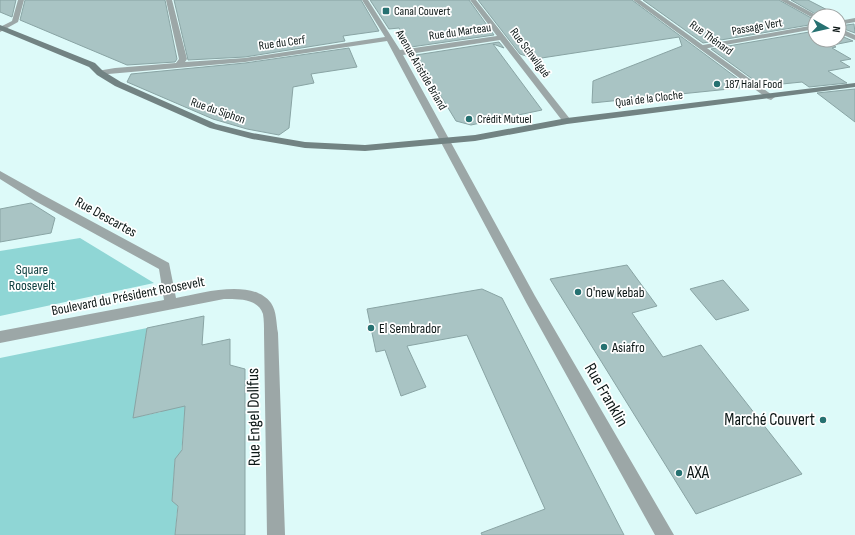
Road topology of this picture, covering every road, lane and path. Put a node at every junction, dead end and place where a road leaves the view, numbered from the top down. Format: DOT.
graph roads {
  1 [pos="21,0"];
  2 [pos="169,0"];
  3 [pos="366,0"];
  4 [pos="473,0"];
  5 [pos="636,0"];
  6 [pos="783,0"];
  7 [pos="807,13"];
  8 [pos="807,28"];
  9 [pos="1,29"];
  10 [pos="503,38"];
  11 [pos="388,39"];
  12 [pos="703,47"];
  13 [pos="398,53"];
  14 [pos="179,65"];
  15 [pos="100,72"];
  16 [pos="855,85"];
  17 [pos="771,97"];
  18 [pos="567,121"];
  19 [pos="446,141"];
  20 [pos="0,174"];
  21 [pos="499,239"];
  22 [pos="260,301"];
  23 [pos="171,304"];
  24 [pos="0,337"];
  25 [pos="276,535"];
  26 [pos="665,535"];
  1 -- 9 [label="street"];
  2 -- 14 [label="street"];
  3 -- 11 [label="street, Avenue Aristide Briand"];
  4 -- 10 [label="street, Rue Schwilgué"];
  5 -- 12 [label="street, Rue Thénard"];
  6 -- 7 [label="street"];
  8 -- 12 [label="street, Passage Vert"];
  9 -- 15 [label="street, Rue du Siphon"];
  10 -- 13 [label="street, Rue du Marteau"];
  10 -- 18 [label="street, Rue Schwilgué"];
  11 -- 13 [label="street, Avenue Aristide Briand"];
  11 -- 14 [label="street, Rue du Cerf"];
  12 -- 17 [label="street, Rue Thénard"];
  13 -- 19 [label="street, Avenue Aristide Briand"];
  14 -- 15 [label="street, Rue du Cerf"];
  15 -- 19 [label="street, Rue du Siphon"];
  16 -- 17 [label="street, Quai de la Cloche"];
  17 -- 18 [label="street, Quai de la Cloche"];
  18 -- 19 [label="street, Quai de la Cloche"];
  19 -- 21 [label="street, Avenue Aristide Briand"];
  20 -- 23 [label="street, Rue Descartes"];
  21 -- 26 [label="street, Rue Franklin"];
  22 -- 23 [label="street, Boulevard du Président Roosevelt"];
  22 -- 25 [label="street, Rue Engel Dollfus"];
  23 -- 24 [label="street, Boulevard du Président Roosevelt"];
}
